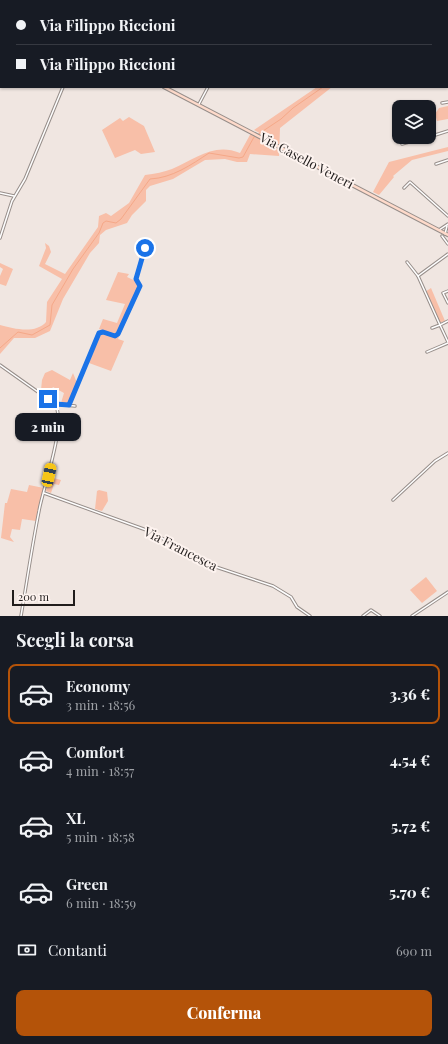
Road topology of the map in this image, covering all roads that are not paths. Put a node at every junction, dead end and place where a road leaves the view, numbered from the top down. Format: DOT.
graph roads {
  1 [pos="63,88"];
  2 [pos="166,88"];
  3 [pos="207,88"];
  4 [pos="448,102"];
  5 [pos="442,103"];
  6 [pos="199,104"];
  7 [pos="448,131"];
  8 [pos="436,135"];
  9 [pos="448,160"];
  10 [pos="436,164"];
  11 [pos="404,188"];
  12 [pos="0,193"];
  13 [pos="14,196"];
  14 [pos="448,216"];
  15 [pos="448,225"];
  16 [pos="439,230"];
  17 [pos="447,234"];
  18 [pos="442,236"];
  19 [pos="0,238"];
  20 [pos="448,244"];
  21 [pos="145,248"];
  22 [pos="448,254"];
  23 [pos="407,262"];
  24 [pos="418,276"];
  25 [pos="448,291"];
  26 [pos="448,303"];
  27 [pos="448,321"];
  28 [pos="440,325"];
  29 [pos="432,328"];
  30 [pos="448,342"];
  31 [pos="428,352"];
  32 [pos="0,365"];
  33 [pos="55,404"];
  34 [pos="69,405"];
  35 [pos="75,406"];
  36 [pos="448,453"];
  37 [pos="44,492"];
  38 [pos="393,500"];
  39 [pos="448,592"];
  40 [pos="21,616"];
  41 [pos="310,616"];
  42 [pos="363,616"];
  43 [pos="380,616"];
  44 [pos="412,616"];
  1 -- 13 [label="street"];
  2 -- 6 [label="street, Via Casello Veneri"];
  3 -- 6 [label="street"];
  4 -- 5 [label="street"];
  6 -- 16 [label="street, Via Casello Veneri"];
  7 -- 8 [label="street"];
  9 -- 10 [label="street"];
  11 -- 14 [label="street"];
  12 -- 13 [label="street"];
  13 -- 19 [label="street"];
  15 -- 16 [label="street"];
  15 -- 17 [label="street"];
  16 -- 17 [label="street, Via Casello Veneri"];
  18 -- 20 [label="street"];
  21 -- 34 [label="street"];
  22 -- 24 [label="street"];
  23 -- 24 [label="street"];
  24 -- 28 [label="street"];
  25 -- 26 [label="street"];
  27 -- 28 [label="street"];
  28 -- 29 [label="street"];
  28 -- 30 [label="street"];
  30 -- 31 [label="street"];
  32 -- 33 [label="street"];
  33 -- 34 [label="street"];
  33 -- 37 [label="street"];
  34 -- 35 [label="street"];
  36 -- 38 [label="street"];
  37 -- 40 [label="street"];
  37 -- 41 [label="street, Via Francesca"];
  39 -- 44 [label="street"];
  42 -- 43 [label="street"];
}
